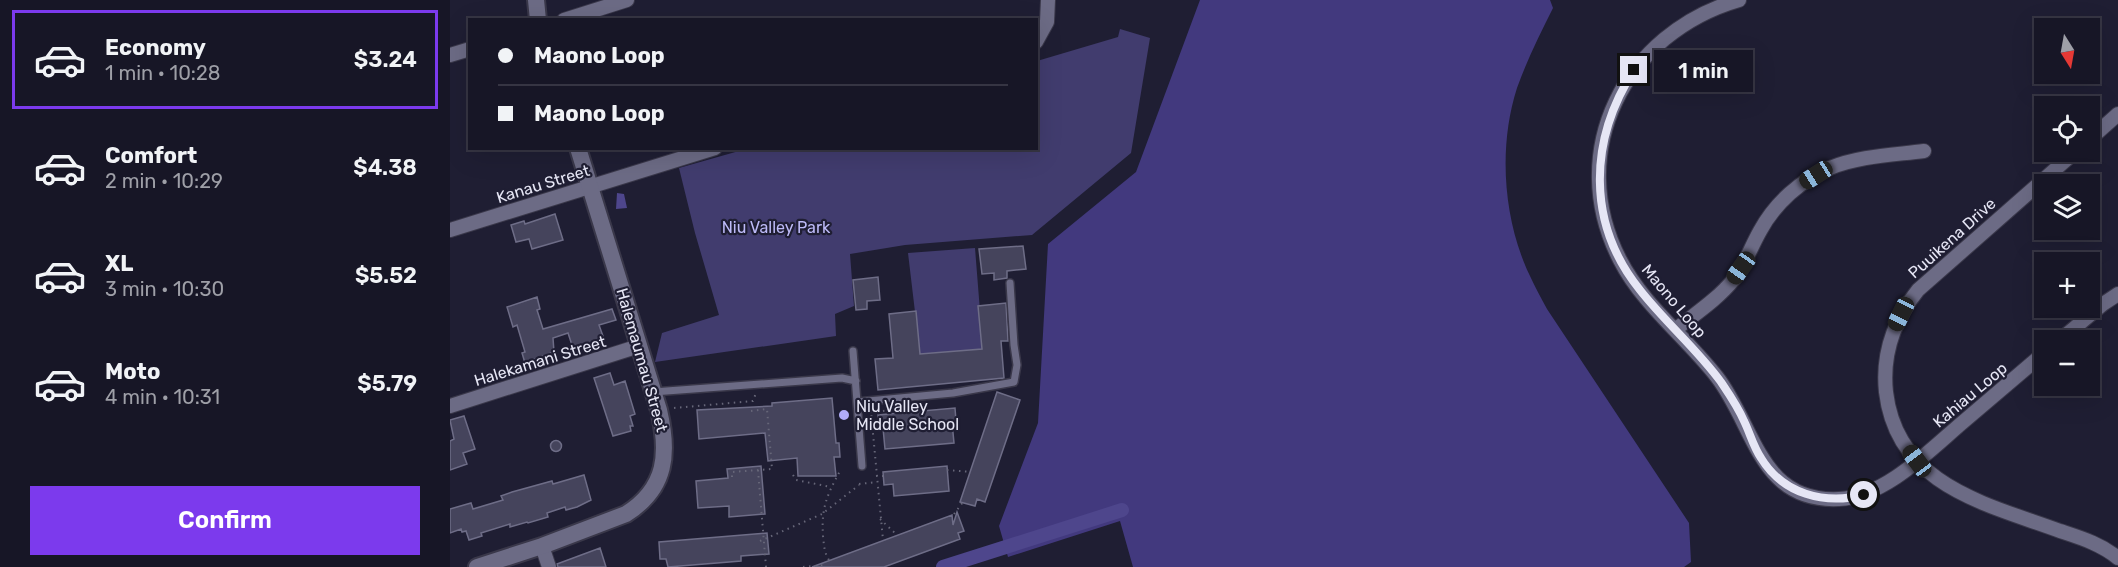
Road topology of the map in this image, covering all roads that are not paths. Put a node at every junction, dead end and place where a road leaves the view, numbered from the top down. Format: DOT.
graph roads {
  1 [pos="536,0"];
  2 [pos="627,0"];
  3 [pos="1048,0"];
  4 [pos="1739,0"];
  5 [pos="538,18"];
  6 [pos="570,18"];
  7 [pos="1038,38"];
  8 [pos="468,50"];
  9 [pos="450,55"];
  10 [pos="2118,114"];
  11 [pos="2100,130"];
  12 [pos="579,150"];
  13 [pos="708,150"];
  14 [pos="1924,151"];
  15 [pos="2064,162"];
  16 [pos="590,186"];
  17 [pos="450,230"];
  18 [pos="1010,283"];
  19 [pos="2118,294"];
  20 [pos="1675,330"];
  21 [pos="2072,330"];
  22 [pos="639,346"];
  23 [pos="853,351"];
  24 [pos="2034,362"];
  25 [pos="856,381"];
  26 [pos="653,392"];
  27 [pos="857,402"];
  28 [pos="450,406"];
  29 [pos="1917,461"];
  30 [pos="862,466"];
  31 [pos="542,546"];
  32 [pos="2118,558"];
  33 [pos="477,567"];
  34 [pos="549,567"];
  1 -- 5 [label="street"];
  2 -- 6 [label="street"];
  3 -- 7 [label="street"];
  4 -- 20 [label="street, Maono Loop"];
  8 -- 9 [label="street"];
  10 -- 11 [label="street"];
  12 -- 16 [label="street, Halemaumau Street"];
  13 -- 16 [label="street, Kanau Street"];
  14 -- 20 [label="street"];
  15 -- 29 [label="street, Puuikena Drive"];
  16 -- 17 [label="street, Kanau Street"];
  16 -- 22 [label="street, Halemaumau Street"];
  18 -- 27 [label="lane"];
  19 -- 21 [label="street"];
  20 -- 29 [label="street, Maono Loop"];
  22 -- 26 [label="street, Halemaumau Street"];
  22 -- 28 [label="street, Halekamani Street"];
  23 -- 25 [label="lane"];
  24 -- 29 [label="street, Kahiau Loop"];
  25 -- 26 [label="lane"];
  25 -- 27 [label="lane"];
  26 -- 31 [label="street, Halemaumau Street"];
  27 -- 30 [label="lane"];
  29 -- 32 [label="street, Puuikena Drive"];
  31 -- 33 [label="street, Halemaumau Street"];
  31 -- 34 [label="street"];
}
